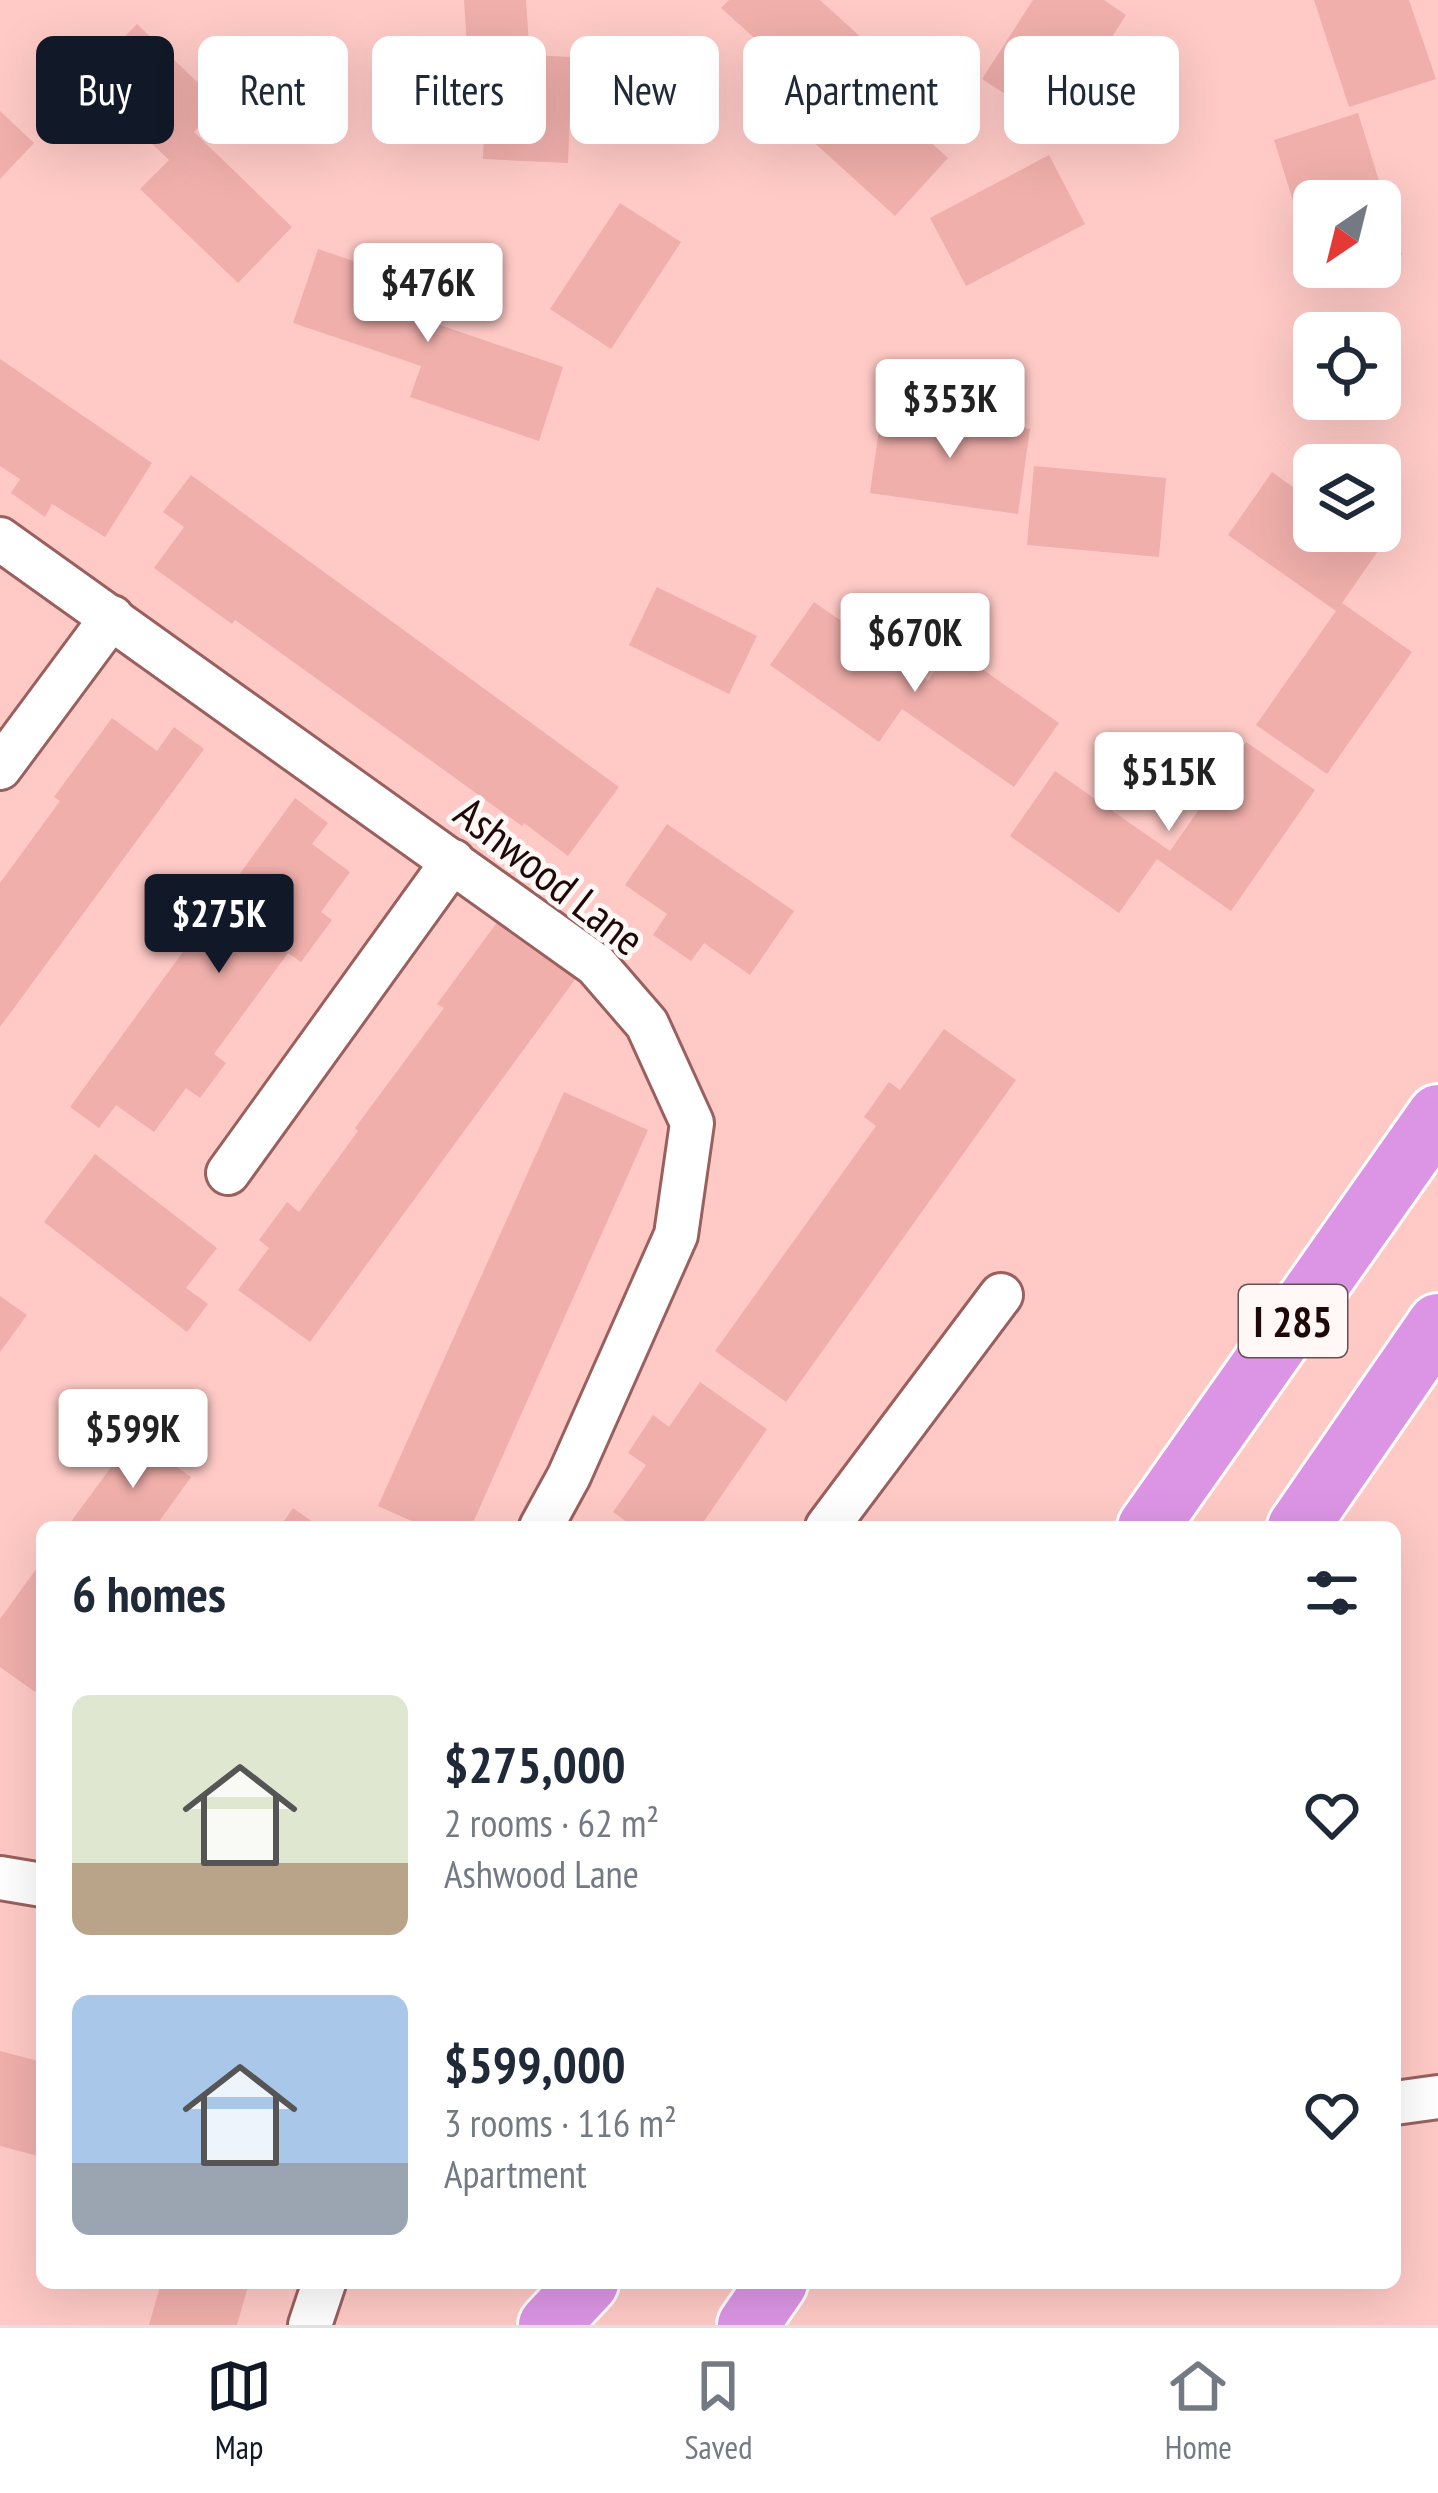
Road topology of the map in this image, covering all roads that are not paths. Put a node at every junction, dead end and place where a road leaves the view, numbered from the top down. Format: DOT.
graph roads {
  1 [pos="0,539"];
  2 [pos="112,617"];
  3 [pos="0,768"];
  4 [pos="453,861"];
  5 [pos="1438,1115"];
  6 [pos="228,1173"];
  7 [pos="1000,1295"];
  8 [pos="1438,1324"];
  9 [pos="544,1521"];
  10 [pos="831,1521"];
  11 [pos="1152,1521"];
  12 [pos="1302,1521"];
  13 [pos="0,1879"];
  14 [pos="36,1884"];
  15 [pos="1438,2097"];
  16 [pos="1401,2102"];
  17 [pos="322,2289"];
  18 [pos="582,2289"];
  19 [pos="623,2289"];
  20 [pos="310,2325"];
  21 [pos="549,2325"];
  22 [pos="601,2325"];
  1 -- 2 [label="street, Ashwood Lane"];
  2 -- 3 [label="street"];
  2 -- 4 [label="street, Ashwood Lane"];
  4 -- 6 [label="street"];
  4 -- 9 [label="street, Ashwood Lane"];
  5 -- 11 [label="highway, I 285"];
  7 -- 10 [label="street"];
  8 -- 12 [label="highway, I 285"];
  13 -- 14 [label="street"];
  15 -- 16 [label="street"];
  17 -- 20 [label="street"];
  18 -- 21 [label="highway"];
  19 -- 22 [label="highway"];
}
